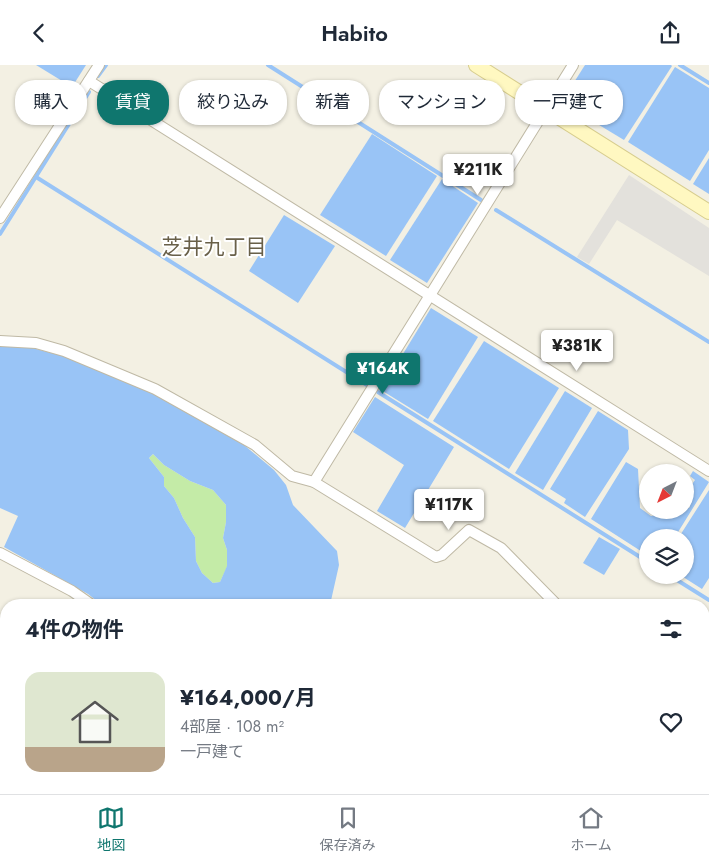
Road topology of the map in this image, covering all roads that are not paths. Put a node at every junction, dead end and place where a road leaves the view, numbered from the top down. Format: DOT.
graph roads {
  1 [pos="98,65"];
  2 [pos="476,65"];
  3 [pos="573,65"];
  4 [pos="564,80"];
  5 [pos="88,81"];
  6 [pos="515,90"];
  7 [pos="536,125"];
  8 [pos="571,125"];
  9 [pos="709,212"];
  10 [pos="0,218"];
  11 [pos="431,295"];
  12 [pos="0,341"];
  13 [pos="709,471"];
  14 [pos="314,481"];
  15 [pos="0,553"];
  16 [pos="83,599"];
  17 [pos="551,599"];
  1 -- 5 [label="street"];
  2 -- 6 [label="street"];
  3 -- 4 [label="street"];
  5 -- 10 [label="street"];
  5 -- 11 [label="street"];
  7 -- 11 [label="street"];
  8 -- 9 [label="street"];
  11 -- 13 [label="street"];
  11 -- 14 [label="street"];
  12 -- 14 [label="street"];
  14 -- 17 [label="street"];
  15 -- 16 [label="street"];
}
